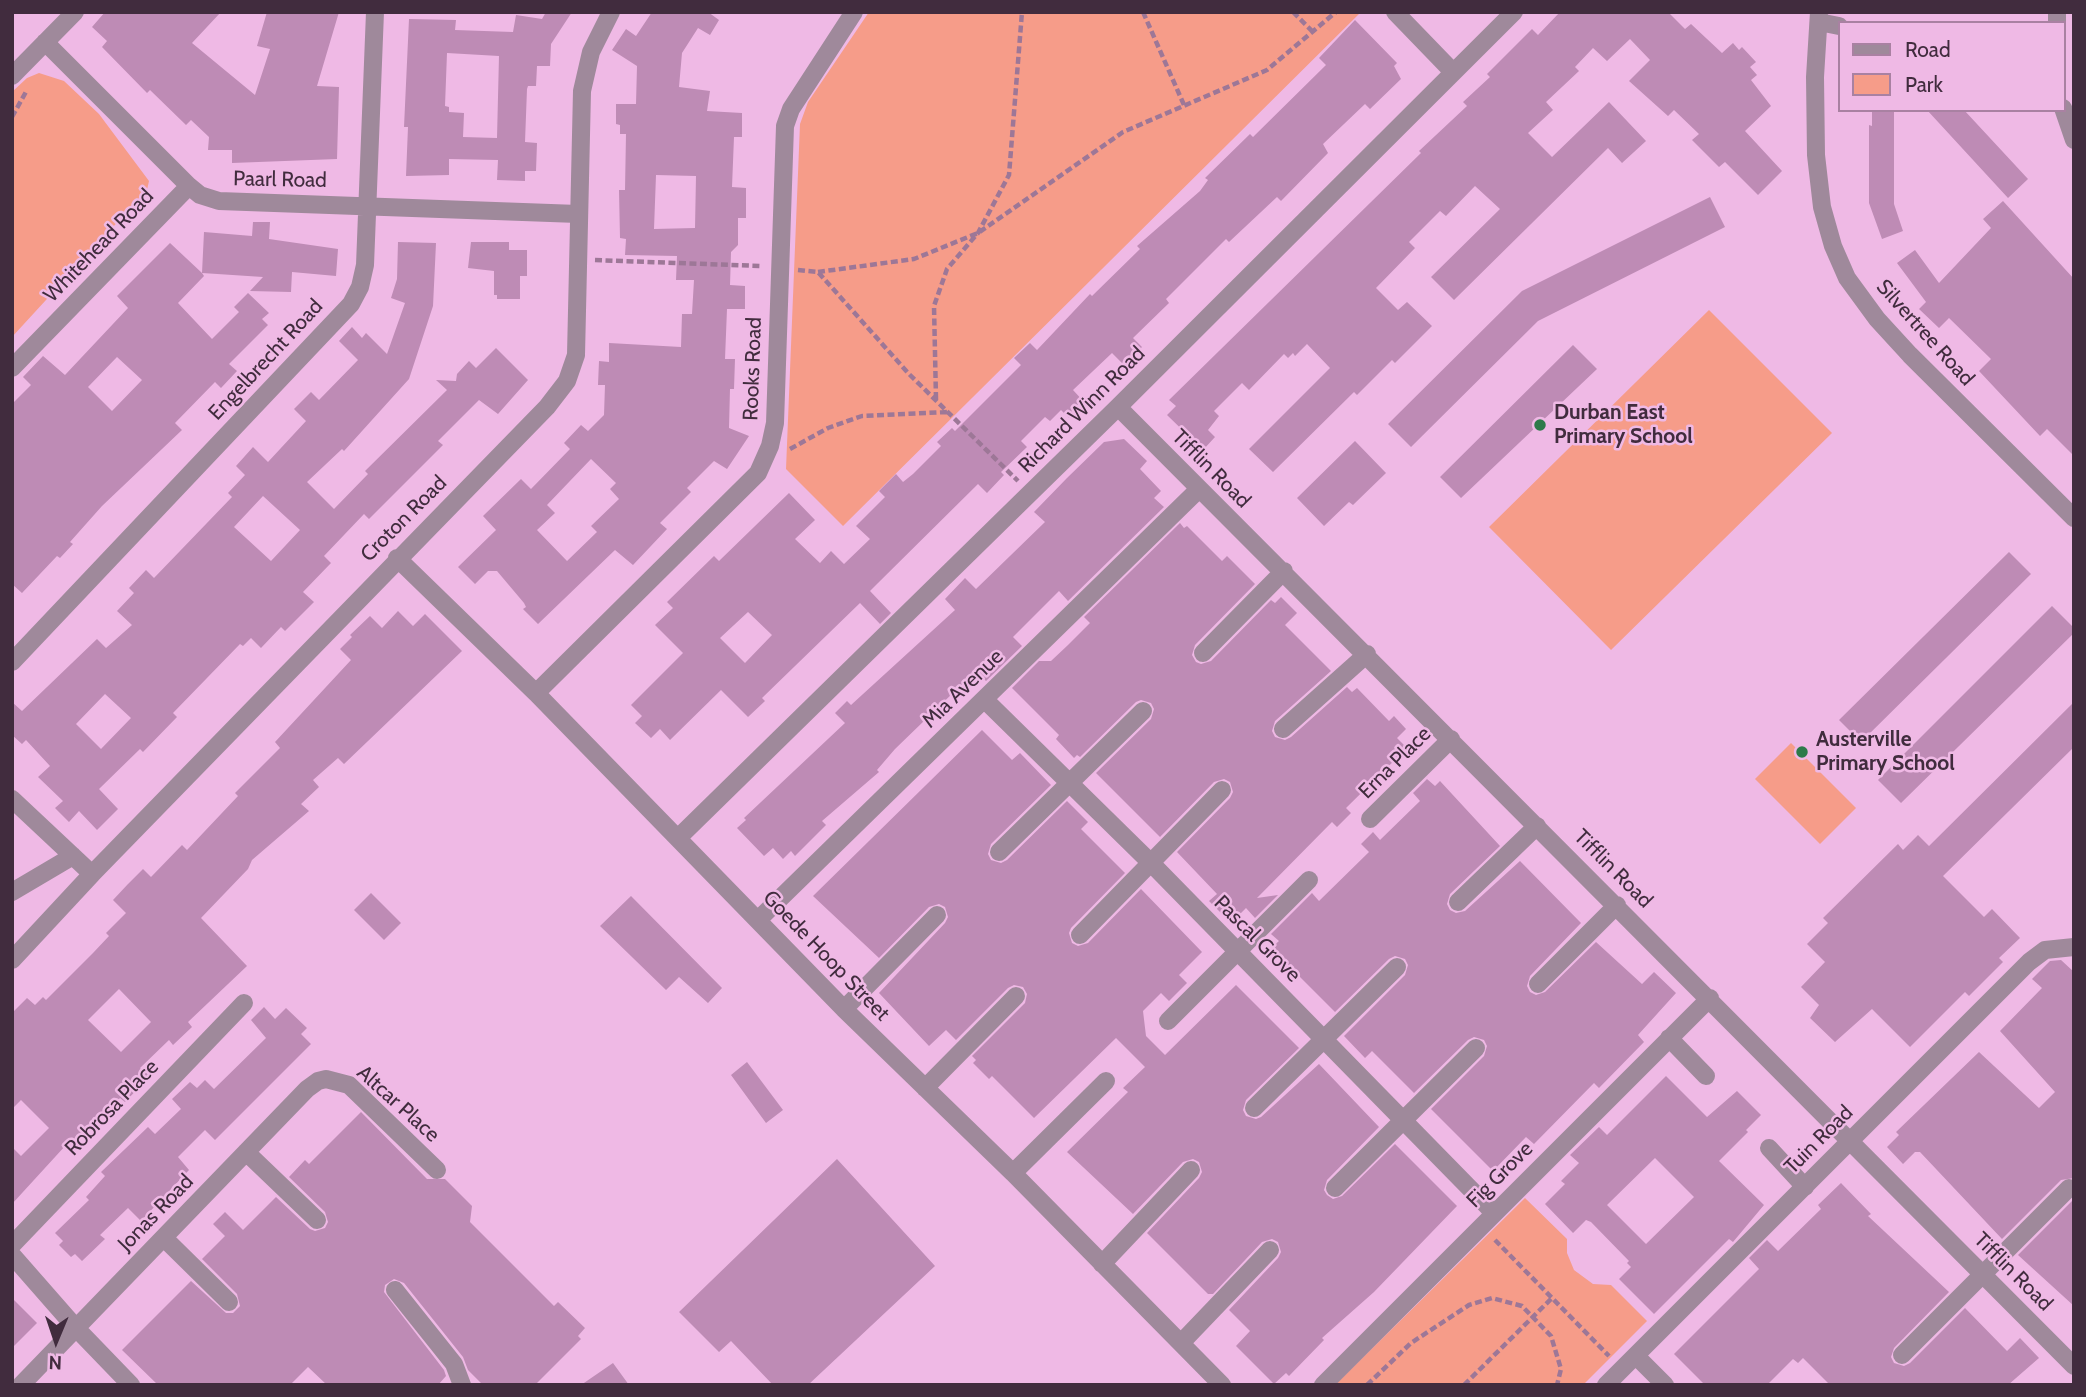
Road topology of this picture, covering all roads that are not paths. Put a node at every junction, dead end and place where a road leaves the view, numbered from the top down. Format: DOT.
graph roads {
  1 [pos="75,12"];
  2 [pos="375,12"];
  3 [pos="611,12"];
  4 [pos="854,12"];
  5 [pos="1395,12"];
  6 [pos="1514,12"];
  7 [pos="1818,15"];
  8 [pos="1838,25"];
  9 [pos="45,42"];
  10 [pos="1453,72"];
  11 [pos="12,76"];
  12 [pos="2064,112"];
  13 [pos="2074,140"];
  14 [pos="189,186"];
  15 [pos="367,204"];
  16 [pos="578,214"];
  17 [pos="12,368"];
  18 [pos="1118,407"];
  19 [pos="1198,490"];
  20 [pos="2074,518"];
  21 [pos="397,558"];
  22 [pos="1284,571"];
  23 [pos="1203,653"];
  24 [pos="1367,654"];
  25 [pos="12,662"];
  26 [pos="536,693"];
  27 [pos="985,700"];
  28 [pos="1143,711"];
  29 [pos="1283,729"];
  30 [pos="1451,739"];
  31 [pos="1069,783"];
  32 [pos="1222,790"];
  33 [pos="12,799"];
  34 [pos="1370,819"];
  35 [pos="1537,827"];
  36 [pos="679,837"];
  37 [pos="999,852"];
  38 [pos="73,856"];
  39 [pos="1151,863"];
  40 [pos="92,874"];
  41 [pos="1309,880"];
  42 [pos="12,892"];
  43 [pos="1458,902"];
  44 [pos="1617,905"];
  45 [pos="937,915"];
  46 [pos="759,919"];
  47 [pos="1080,935"];
  48 [pos="2074,947"];
  49 [pos="1239,953"];
  50 [pos="12,960"];
  51 [pos="1397,967"];
  52 [pos="1538,984"];
  53 [pos="1016,996"];
  54 [pos="1710,998"];
  55 [pos="244,1003"];
  56 [pos="844,1009"];
  57 [pos="1168,1021"];
  58 [pos="1669,1038"];
  59 [pos="1324,1039"];
  60 [pos="1476,1048"];
  61 [pos="1706,1076"];
  62 [pos="326,1079"];
  63 [pos="1106,1081"];
  64 [pos="925,1088"];
  65 [pos="1254,1108"];
  66 [pos="1405,1120"];
  67 [pos="1851,1140"];
  68 [pos="1769,1148"];
  69 [pos="246,1152"];
  70 [pos="437,1170"];
  71 [pos="1191,1170"];
  72 [pos="1013,1173"];
  73 [pos="1804,1186"];
  74 [pos="1335,1188"];
  75 [pos="2069,1188"];
  76 [pos="1494,1213"];
  77 [pos="317,1220"];
  78 [pos="164,1238"];
  79 [pos="12,1245"];
  80 [pos="1270,1250"];
  81 [pos="12,1255"];
  82 [pos="1102,1264"];
  83 [pos="1983,1275"];
  84 [pos="395,1290"];
  85 [pos="229,1302"];
  86 [pos="76,1328"];
  87 [pos="1181,1343"];
  88 [pos="1902,1355"];
  89 [pos="1636,1356"];
  90 [pos="2074,1366"];
  91 [pos="22,1385"];
  92 [pos="131,1385"];
  93 [pos="462,1385"];
  94 [pos="1222,1385"];
  95 [pos="1323,1385"];
  96 [pos="1606,1385"];
  97 [pos="1665,1385"];
  1 -- 9 [label="street"];
  2 -- 15 [label="street, Engelbrecht Road"];
  3 -- 16 [label="street, Croton Road"];
  4 -- 26 [label="street, Rooks Road"];
  5 -- 10 [label="street"];
  6 -- 10 [label="street, Richard Winn Road"];
  7 -- 8 [label="street"];
  7 -- 20 [label="street, Silvertree Road"];
  9 -- 11 [label="street"];
  9 -- 14 [label="street, Paarl Road"];
  10 -- 18 [label="street, Richard Winn Road"];
  12 -- 13 [label="street"];
  14 -- 15 [label="street, Paarl Road"];
  14 -- 17 [label="street, Whitehead Road"];
  15 -- 16 [label="street, Paarl Road"];
  15 -- 25 [label="street, Engelbrecht Road"];
  16 -- 21 [label="street, Croton Road"];
  18 -- 19 [label="street, Tifflin Road"];
  18 -- 36 [label="street, Richard Winn Road"];
  19 -- 22 [label="street, Tifflin Road"];
  19 -- 27 [label="street, Mia Avenue"];
  21 -- 26 [label="street, Goede Hoop Street"];
  21 -- 40 [label="street, Croton Road"];
  22 -- 23 [label="street"];
  22 -- 24 [label="street, Tifflin Road"];
  24 -- 29 [label="street"];
  24 -- 30 [label="street, Tifflin Road"];
  26 -- 36 [label="street, Goede Hoop Street"];
  27 -- 31 [label="street, Pascal Grove"];
  27 -- 46 [label="street, Mia Avenue"];
  28 -- 31 [label="street"];
  30 -- 34 [label="street, Erna Place"];
  30 -- 35 [label="street, Tifflin Road"];
  31 -- 37 [label="street"];
  31 -- 39 [label="street, Pascal Grove"];
  32 -- 39 [label="street"];
  33 -- 38 [label="street"];
  35 -- 43 [label="street"];
  35 -- 44 [label="street, Tifflin Road"];
  36 -- 46 [label="street, Goede Hoop Street"];
  38 -- 40 [label="street"];
  38 -- 42 [label="street"];
  39 -- 47 [label="street"];
  39 -- 49 [label="street, Pascal Grove"];
  40 -- 50 [label="street, Croton Road"];
  41 -- 49 [label="street"];
  44 -- 52 [label="street"];
  44 -- 54 [label="street, Tifflin Road"];
  45 -- 56 [label="street"];
  46 -- 56 [label="street, Goede Hoop Street"];
  48 -- 67 [label="street, Tuin Road"];
  49 -- 57 [label="street"];
  49 -- 59 [label="street, Pascal Grove"];
  51 -- 59 [label="street"];
  53 -- 64 [label="street"];
  54 -- 58 [label="street, Fig Grove"];
  54 -- 67 [label="street, Tifflin Road"];
  55 -- 79 [label="street, Robrosa Place"];
  56 -- 64 [label="street, Goede Hoop Street"];
  58 -- 61 [label="street"];
  58 -- 76 [label="street, Fig Grove"];
  59 -- 65 [label="street"];
  59 -- 66 [label="street, Pascal Grove"];
  60 -- 66 [label="street"];
  62 -- 69 [label="street, Jonas Road"];
  62 -- 70 [label="street, Altcar Place"];
  63 -- 72 [label="street"];
  64 -- 72 [label="street, Goede Hoop Street"];
  66 -- 74 [label="street"];
  66 -- 76 [label="street, Pascal Grove"];
  67 -- 73 [label="street, Tuin Road"];
  67 -- 83 [label="street, Tifflin Road"];
  68 -- 73 [label="street"];
  69 -- 77 [label="street"];
  69 -- 78 [label="street, Jonas Road"];
  71 -- 82 [label="street"];
  72 -- 82 [label="street, Goede Hoop Street"];
  73 -- 89 [label="street, Tuin Road"];
  75 -- 83 [label="street"];
  76 -- 95 [label="street, Fig Grove"];
  78 -- 85 [label="street"];
  78 -- 86 [label="street, Jonas Road"];
  80 -- 87 [label="street"];
  81 -- 86 [label="street"];
  82 -- 87 [label="street, Goede Hoop Street"];
  83 -- 88 [label="street"];
  83 -- 90 [label="street, Tifflin Road"];
  84 -- 93 [label="street"];
  86 -- 91 [label="street, Jonas Road"];
  86 -- 92 [label="street"];
  87 -- 94 [label="street, Goede Hoop Street"];
  89 -- 96 [label="street, Tuin Road"];
  89 -- 97 [label="street"];
}
